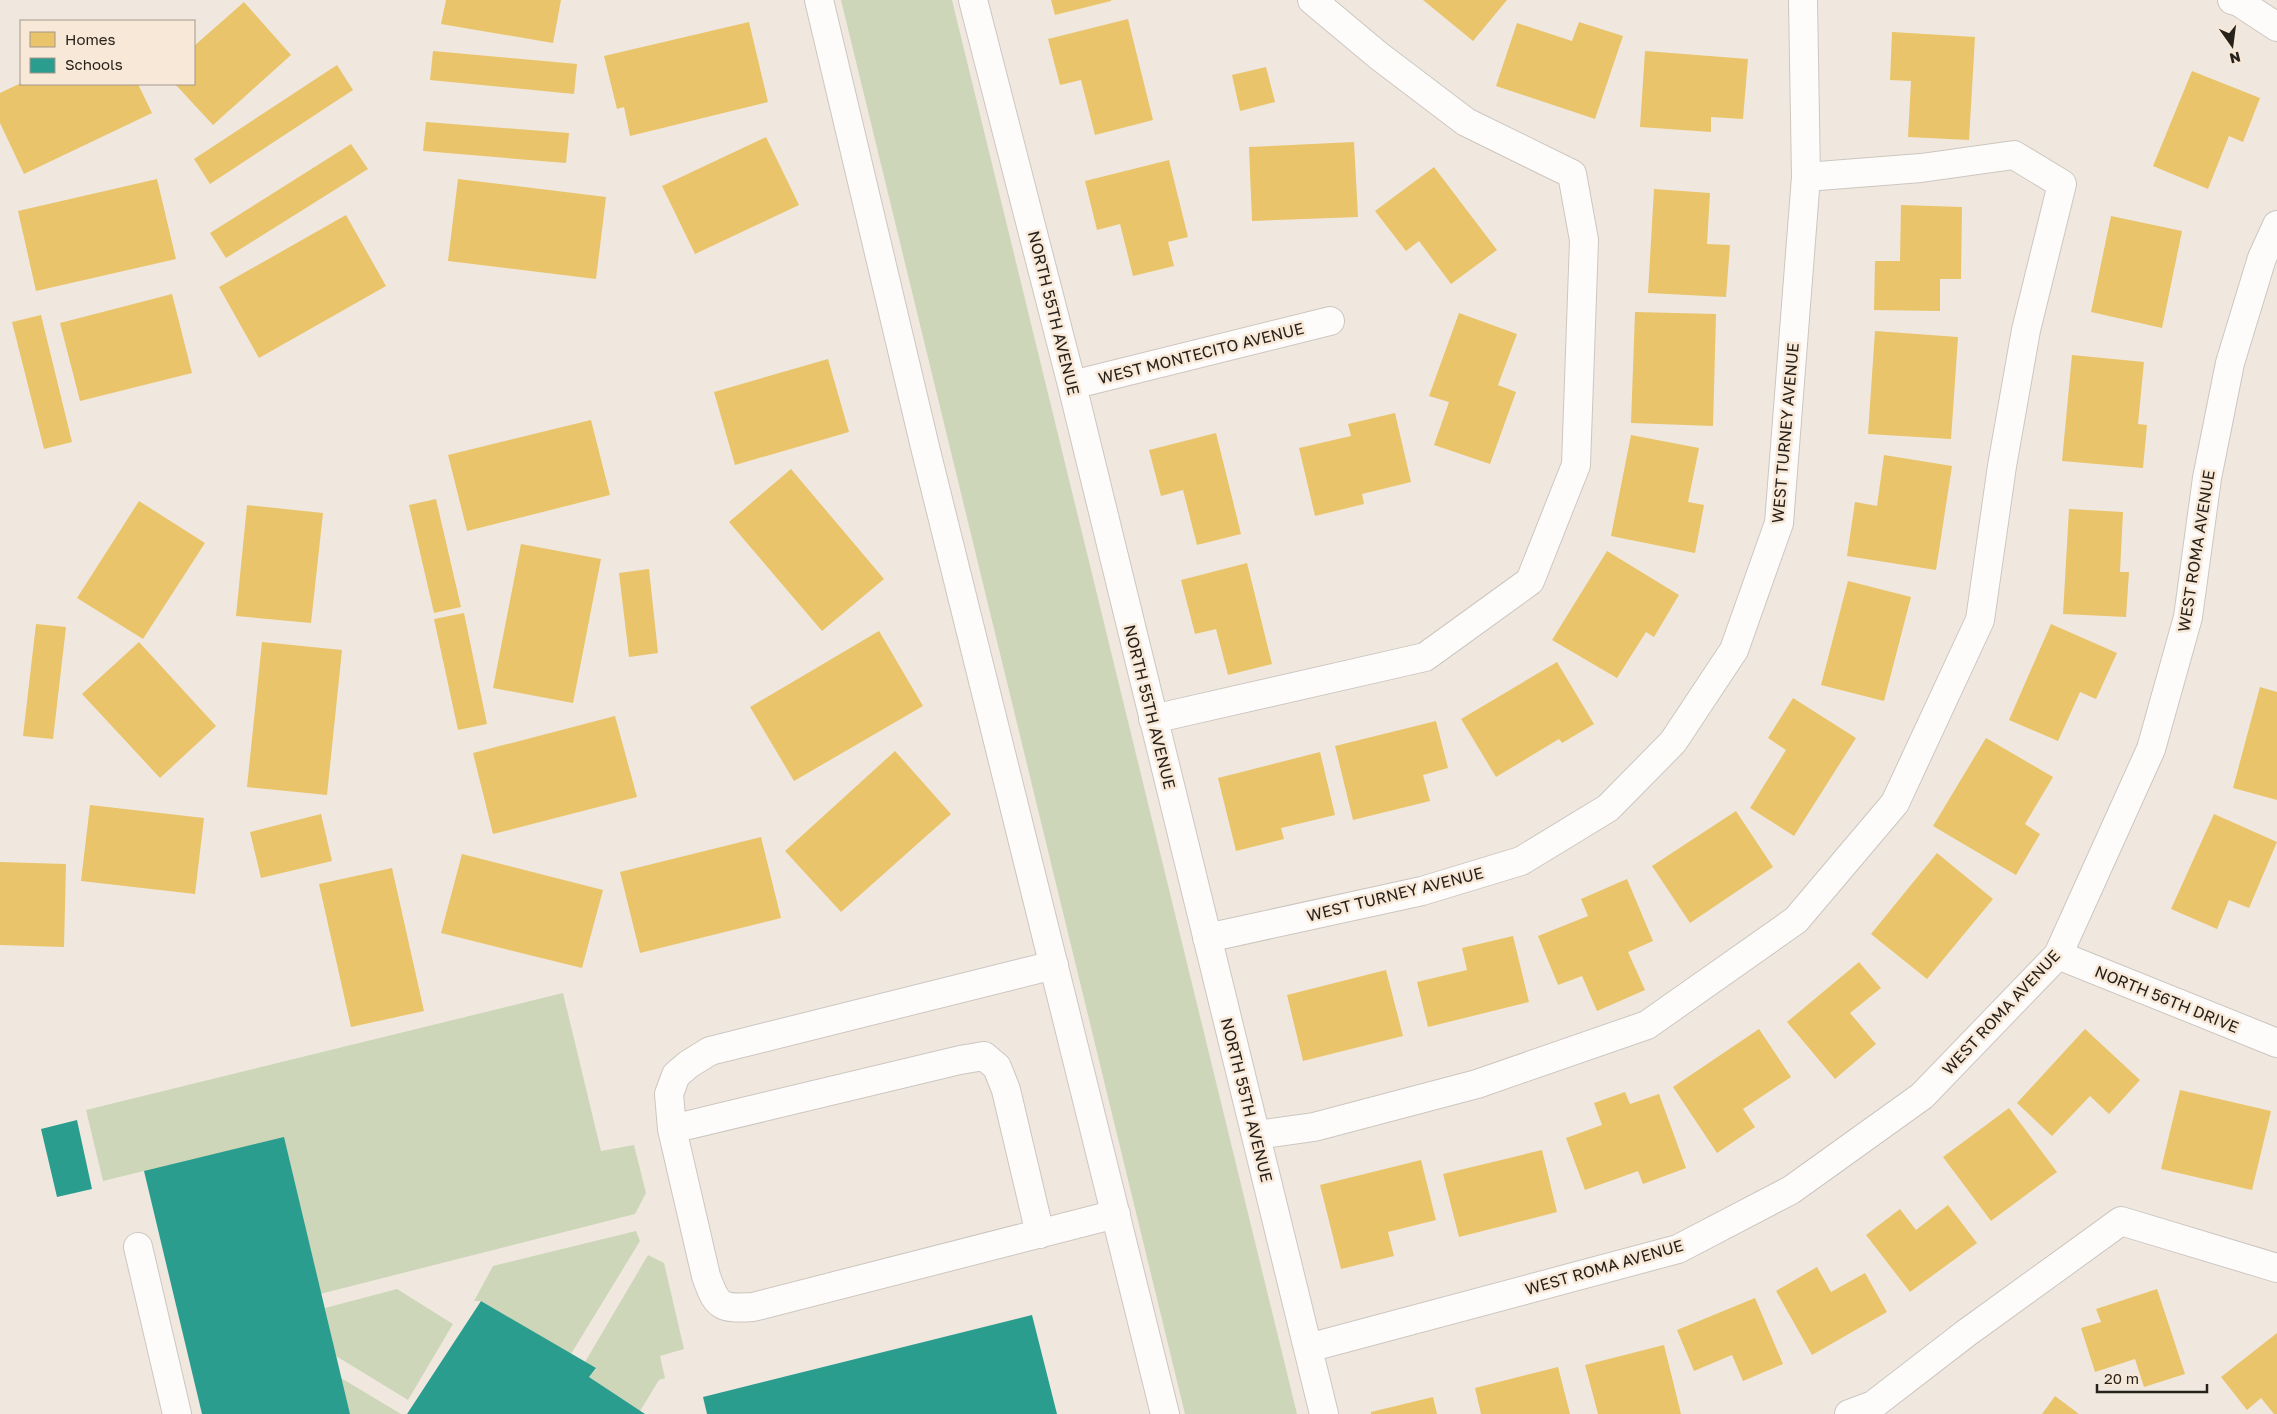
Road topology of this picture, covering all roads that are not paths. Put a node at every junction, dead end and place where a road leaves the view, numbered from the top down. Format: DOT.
graph roads {
  1 [pos="820,0"];
  2 [pos="973,0"];
  3 [pos="1312,0"];
  4 [pos="1803,0"];
  5 [pos="2232,0"];
  6 [pos="2277,27"];
  7 [pos="1806,177"];
  8 [pos="2277,225"];
  9 [pos="1330,320"];
  10 [pos="1072,385"];
  11 [pos="1153,719"];
  12 [pos="1207,938"];
  13 [pos="2058,956"];
  14 [pos="1054,965"];
  15 [pos="2277,1043"];
  16 [pos="672,1129"];
  17 [pos="1256,1135"];
  18 [pos="1116,1214"];
  19 [pos="1040,1234"];
  20 [pos="138,1247"];
  21 [pos="2277,1268"];
  22 [pos="1308,1348"];
  23 [pos="177,1414"];
  24 [pos="1165,1414"];
  25 [pos="1324,1414"];
  26 [pos="1849,1414"];
  1 -- 14 [label="street"];
  2 -- 10 [label="street, NORTH 55TH AVENUE"];
  3 -- 11 [label="street"];
  4 -- 7 [label="street, WEST TURNEY AVENUE"];
  5 -- 6 [label="street"];
  7 -- 12 [label="street, WEST TURNEY AVENUE"];
  7 -- 17 [label="street"];
  8 -- 13 [label="street, WEST ROMA AVENUE"];
  9 -- 10 [label="street, WEST MONTECITO AVENUE"];
  10 -- 11 [label="street, NORTH 55TH AVENUE"];
  11 -- 12 [label="street, NORTH 55TH AVENUE"];
  12 -- 17 [label="street, NORTH 55TH AVENUE"];
  13 -- 15 [label="street, NORTH 56TH DRIVE"];
  13 -- 22 [label="street, WEST ROMA AVENUE"];
  14 -- 16 [label="street"];
  14 -- 18 [label="street"];
  16 -- 19 [label="street"];
  16 -- 19 [label="street"];
  17 -- 22 [label="street, NORTH 55TH AVENUE"];
  18 -- 19 [label="street"];
  18 -- 24 [label="street"];
  20 -- 23 [label="street"];
  21 -- 26 [label="street"];
  22 -- 25 [label="street, NORTH 55TH AVENUE"];
}
